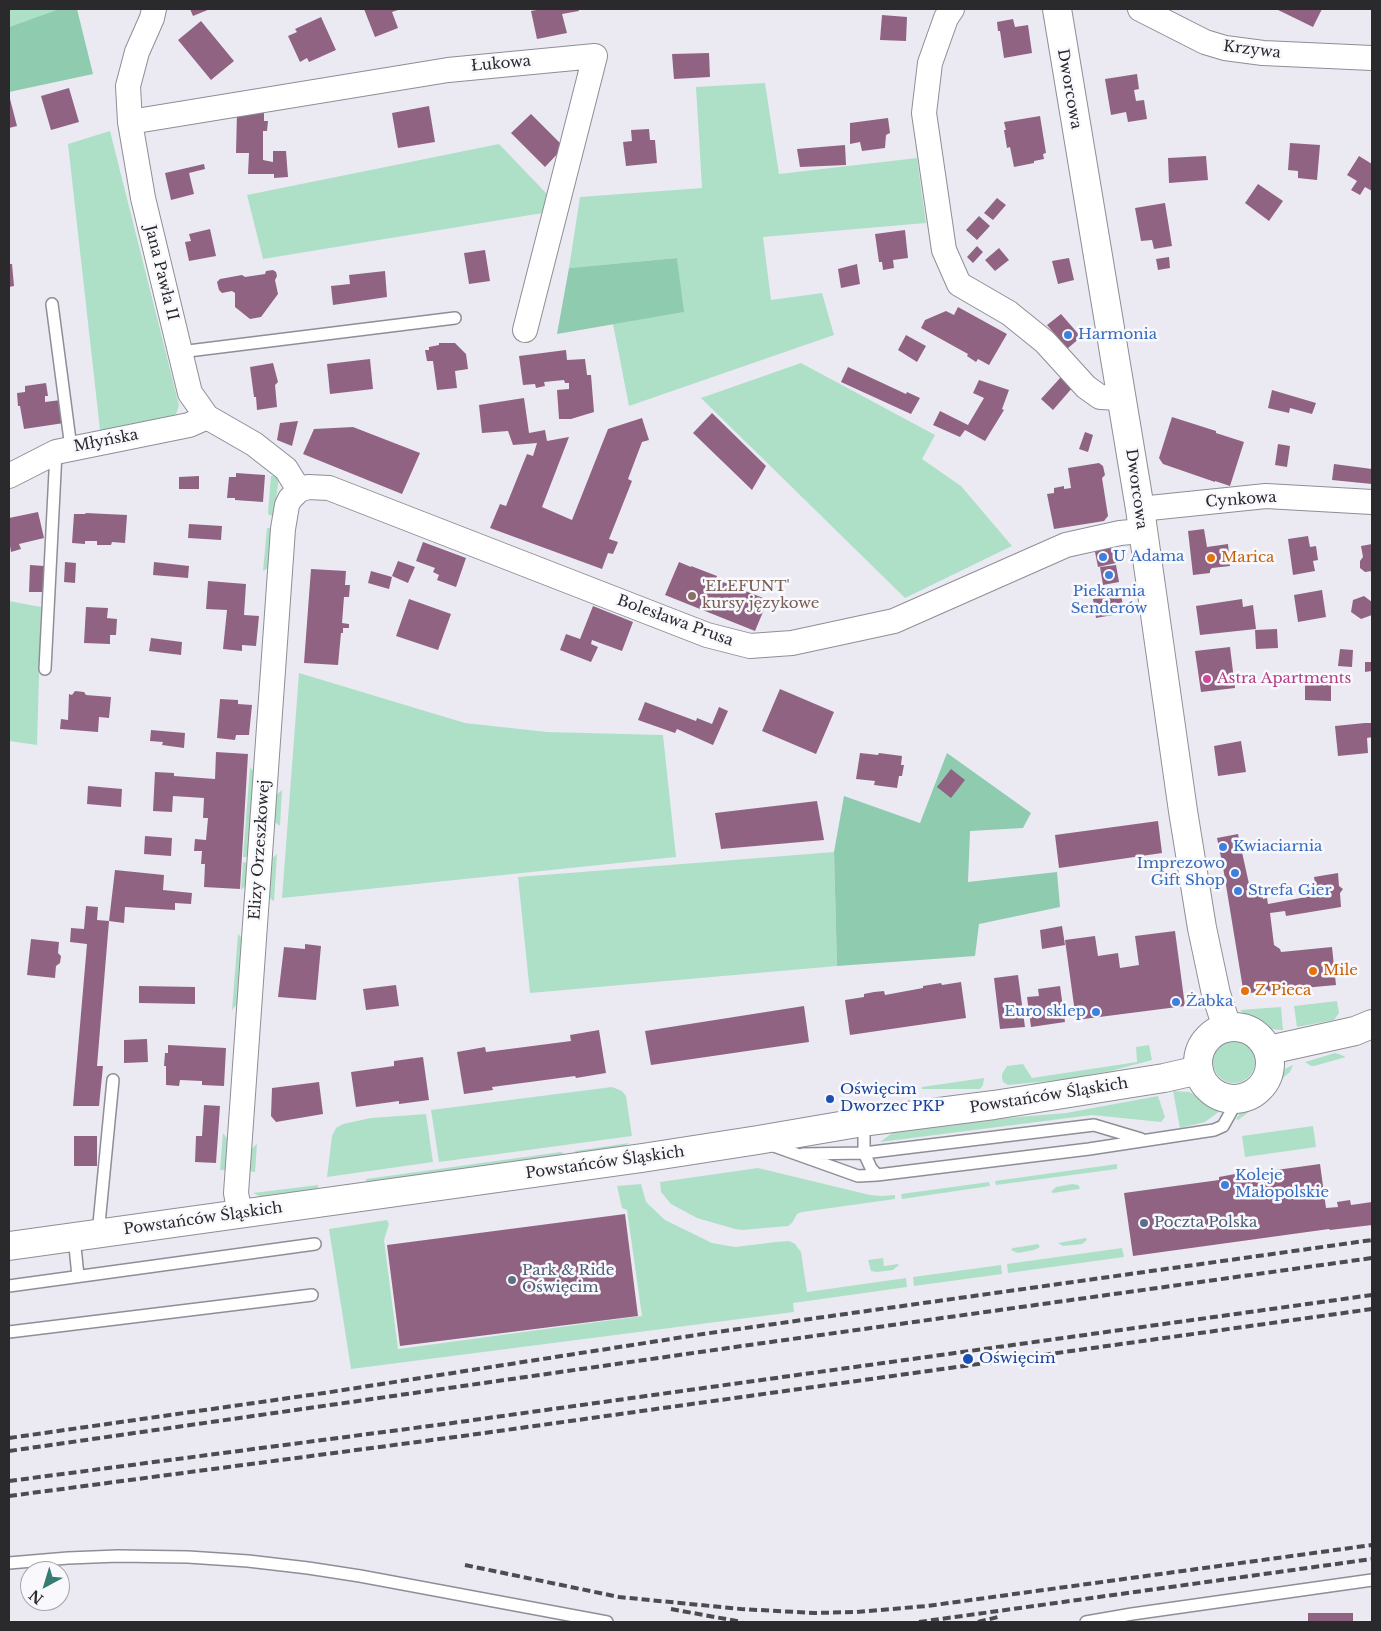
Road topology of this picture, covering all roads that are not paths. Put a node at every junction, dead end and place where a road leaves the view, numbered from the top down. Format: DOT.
graph roads {
  1 [pos="154,9"];
  2 [pos="952,9"];
  3 [pos="1057,9"];
  4 [pos="1140,9"];
  5 [pos="1165,14"];
  6 [pos="1372,58"];
  7 [pos="130,122"];
  8 [pos="52,304"];
  9 [pos="455,318"];
  10 [pos="525,330"];
  11 [pos="180,352"];
  12 [pos="1122,398"];
  13 [pos="207,417"];
  14 [pos="64,450"];
  15 [pos="9,476"];
  16 [pos="299,490"];
  17 [pos="1372,502"];
  18 [pos="1141,520"];
  19 [pos="45,669"];
  20 [pos="1372,1024"];
  21 [pos="1227,1027"];
  22 [pos="1269,1050"];
  23 [pos="1199,1070"];
  24 [pos="112,1080"];
  25 [pos="1234,1099"];
  26 [pos="869,1122"];
  27 [pos="758,1140"];
  28 [pos="1145,1140"];
  29 [pos="864,1152"];
  30 [pos="798,1154"];
  31 [pos="877,1175"];
  32 [pos="240,1214"];
  33 [pos="86,1235"];
  34 [pos="315,1244"];
  35 [pos="9,1246"];
  36 [pos="78,1276"];
  37 [pos="9,1286"];
  38 [pos="312,1296"];
  39 [pos="9,1332"];
  40 [pos="9,1563"];
  41 [pos="1372,1580"];
  42 [pos="607,1622"];
  43 [pos="1086,1622"];
  1 -- 7 [label="street, Jana Pawła II"];
  2 -- 12 [label="street"];
  3 -- 12 [label="street, Dworcowa"];
  4 -- 5 [label="street, Krzywa"];
  5 -- 6 [label="street, Krzywa"];
  7 -- 10 [label="street, Łukowa"];
  7 -- 11 [label="street, Jana Pawła II"];
  8 -- 14 [label="lane"];
  9 -- 11 [label="lane"];
  11 -- 13 [label="street, Jana Pawła II"];
  12 -- 18 [label="street, Dworcowa"];
  13 -- 14 [label="street, Młyńska"];
  13 -- 16 [label="street, Jana Pawła II"];
  14 -- 15 [label="street, Młyńska"];
  14 -- 19 [label="lane"];
  16 -- 18 [label="street, Bolesława Prusa"];
  16 -- 32 [label="street, Elizy Orzeszkowej"];
  17 -- 18 [label="street, Cynkowa"];
  18 -- 21 [label="street, Dworcowa"];
  20 -- 22 [label="street"];
  21 -- 22 [label="street"];
  21 -- 23 [label="street"];
  22 -- 25 [label="street"];
  23 -- 25 [label="street"];
  23 -- 26 [label="street, Powstańców Śląskich"];
  24 -- 33 [label="lane"];
  25 -- 28 [label="lane"];
  26 -- 27 [label="street, Powstańców Śląskich"];
  26 -- 29 [label="lane"];
  27 -- 30 [label="lane"];
  27 -- 32 [label="street, Powstańców Śląskich"];
  28 -- 29 [label="lane"];
  28 -- 31 [label="lane"];
  29 -- 30 [label="lane"];
  29 -- 31 [label="lane"];
  30 -- 31 [label="lane"];
  32 -- 33 [label="street, Powstańców Śląskich"];
  33 -- 35 [label="street, Powstańców Śląskich"];
  33 -- 36 [label="lane"];
  34 -- 36 [label="lane"];
  36 -- 37 [label="lane"];
  38 -- 39 [label="lane"];
  40 -- 42 [label="lane"];
  41 -- 43 [label="lane"];
}
